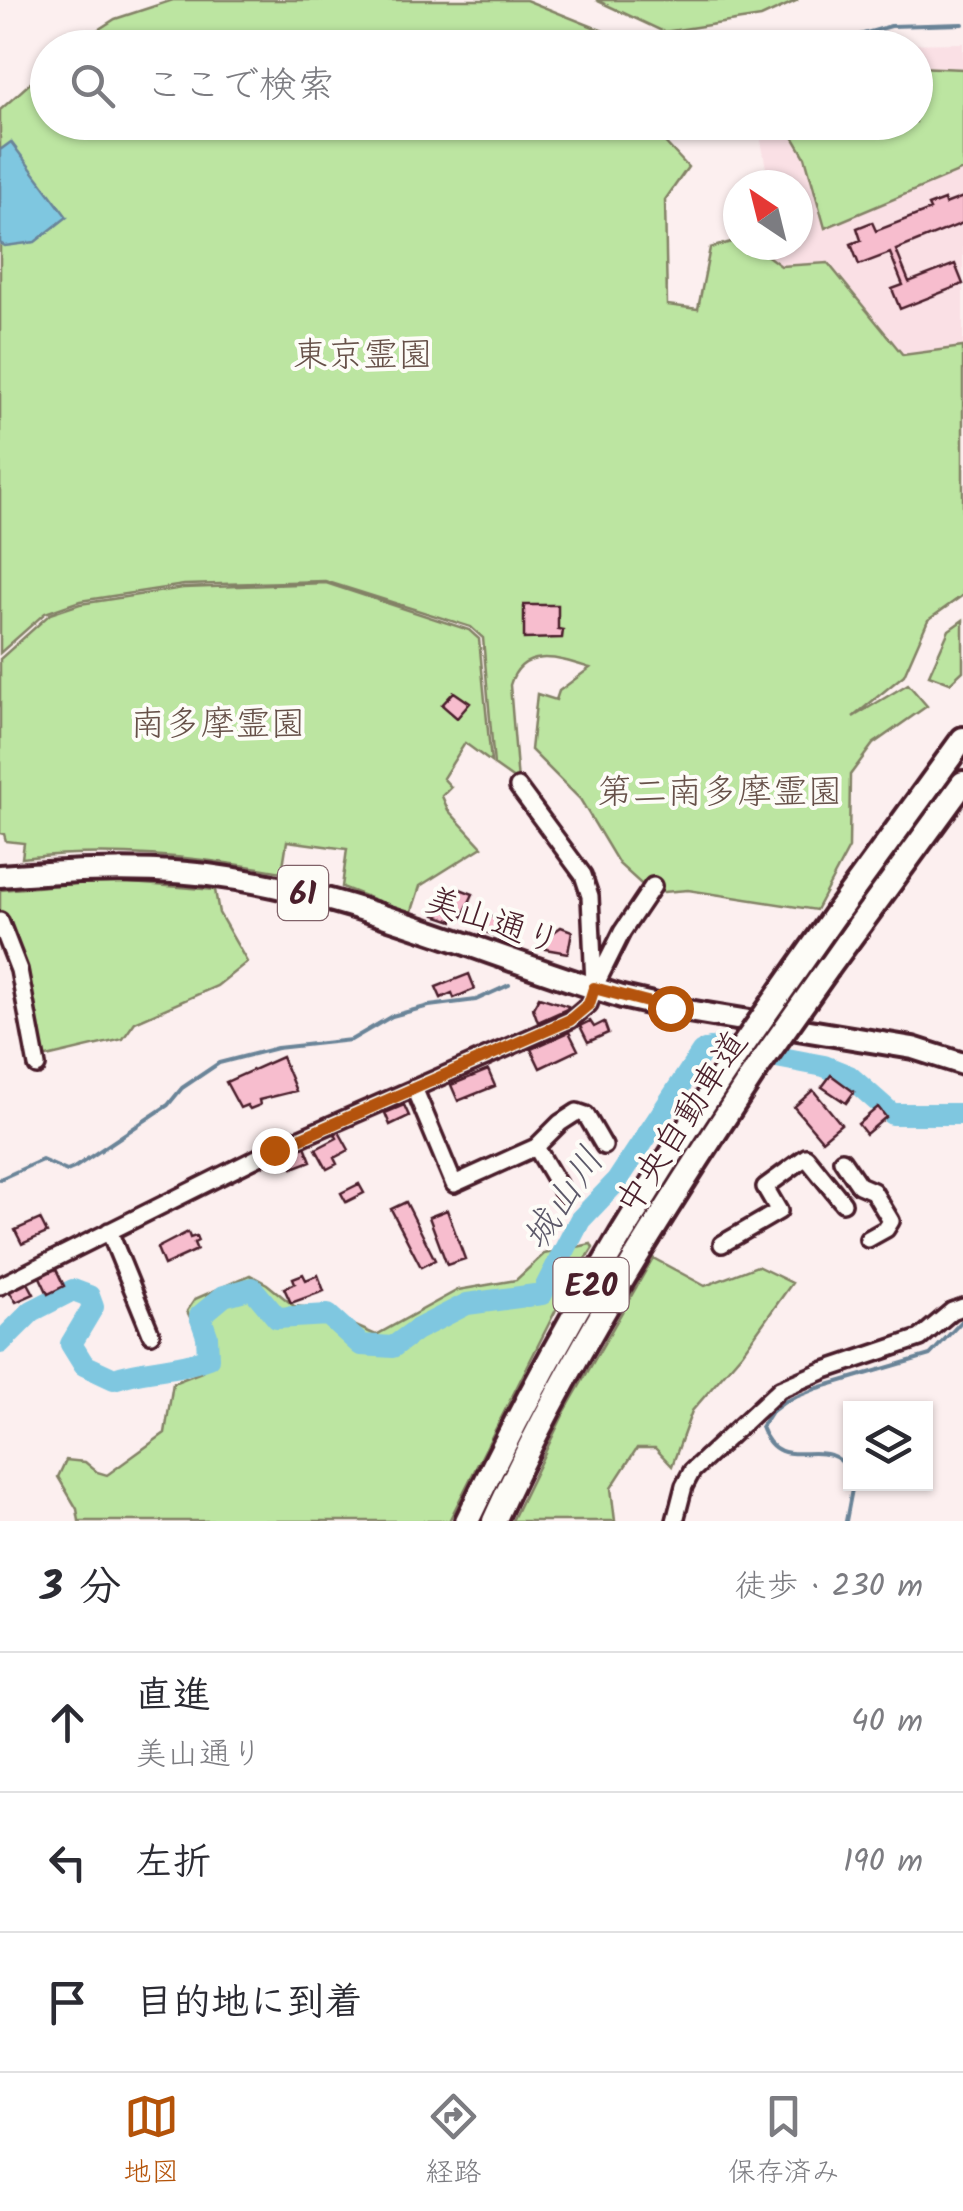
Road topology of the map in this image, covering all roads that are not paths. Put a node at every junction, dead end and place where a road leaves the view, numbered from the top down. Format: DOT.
graph roads {
  1 [pos="963,739"];
  2 [pos="963,783"];
  3 [pos="518,787"];
  4 [pos="0,876"];
  5 [pos="653,886"];
  6 [pos="0,921"];
  7 [pos="594,988"];
  8 [pos="963,1064"];
  9 [pos="36,1066"];
  10 [pos="744,1066"];
  11 [pos="414,1088"];
  12 [pos="604,1146"];
  13 [pos="536,1147"];
  14 [pos="842,1160"];
  15 [pos="565,1196"];
  16 [pos="843,1204"];
  17 [pos="109,1231"];
  18 [pos="868,1240"];
  19 [pos="722,1244"];
  20 [pos="0,1286"];
  21 [pos="963,1307"];
  22 [pos="151,1334"];
  23 [pos="467,1521"];
  24 [pos="494,1521"];
  25 [pos="675,1521"];
  1 -- 10 [label="highway, 中央自動車道 / E20, bridge"];
  2 -- 10 [label="highway, 中央自動車道 / E20, bridge"];
  3 -- 7 [label="street"];
  4 -- 7 [label="main road, 美山通り / 61"];
  5 -- 7 [label="street"];
  6 -- 9 [label="street"];
  7 -- 8 [label="main road, 美山通り / 61"];
  7 -- 11 [label="street"];
  10 -- 23 [label="highway, 中央自動車道 / E20"];
  10 -- 24 [label="highway, 中央自動車道 / E20"];
  11 -- 13 [label="street"];
  11 -- 17 [label="street"];
  12 -- 13 [label="street"];
  13 -- 15 [label="street"];
  14 -- 18 [label="street"];
  16 -- 19 [label="street"];
  17 -- 20 [label="street"];
  17 -- 22 [label="street"];
  21 -- 25 [label="street"];
}
